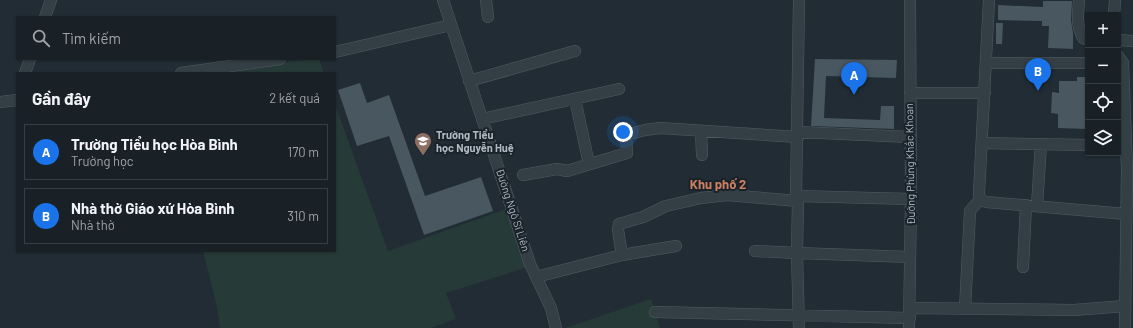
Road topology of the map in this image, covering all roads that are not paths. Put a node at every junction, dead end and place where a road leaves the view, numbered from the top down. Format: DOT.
graph roads {
  1 [pos="51,0"];
  2 [pos="443,0"];
  3 [pos="486,0"];
  4 [pos="799,0"];
  5 [pos="910,0"];
  6 [pos="989,0"];
  7 [pos="1079,0"];
  8 [pos="1115,0"];
  9 [pos="1114,12"];
  10 [pos="45,16"];
  11 [pos="488,17"];
  12 [pos="451,25"];
  13 [pos="1085,39"];
  14 [pos="1121,40"];
  15 [pos="1133,41"];
  16 [pos="575,51"];
  17 [pos="336,52"];
  18 [pos="30,60"];
  19 [pos="273,60"];
  20 [pos="986,63"];
  21 [pos="1085,63"];
  22 [pos="1121,66"];
  23 [pos="25,72"];
  24 [pos="188,72"];
  25 [pos="470,81"];
  26 [pos="619,88"];
  27 [pos="985,92"];
  28 [pos="910,93"];
  29 [pos="16,98"];
  30 [pos="575,99"];
  31 [pos="0,102"];
  32 [pos="1129,107"];
  33 [pos="482,120"];
  34 [pos="701,131"];
  35 [pos="798,135"];
  36 [pos="910,137"];
  37 [pos="982,143"];
  38 [pos="1041,144"];
  39 [pos="1085,145"];
  40 [pos="1122,146"];
  41 [pos="702,155"];
  42 [pos="589,164"];
  43 [pos="1130,169"];
  44 [pos="523,175"];
  45 [pos="797,198"];
  46 [pos="911,199"];
  47 [pos="980,199"];
  48 [pos="1031,206"];
  49 [pos="1126,214"];
  50 [pos="676,246"];
  51 [pos="755,250"];
  52 [pos="797,253"];
  53 [pos="622,255"];
  54 [pos="910,257"];
  55 [pos="1022,267"];
  56 [pos="536,277"];
  57 [pos="1125,306"];
  58 [pos="965,309"];
  59 [pos="655,312"];
  60 [pos="798,314"];
  61 [pos="909,318"];
  62 [pos="556,328"];
  63 [pos="799,328"];
  64 [pos="1125,328"];
  1 -- 10 [label="street"];
  2 -- 12 [label="street, Đường Ngô Sĩ Liên"];
  3 -- 11 [label="street"];
  4 -- 35 [label="street"];
  5 -- 28 [label="street, Đường Phùng Khắc Khoan"];
  6 -- 20 [label="street"];
  7 -- 13 [label="street"];
  8 -- 9 [label="street"];
  12 -- 17 [label="street"];
  12 -- 25 [label="street, Đường Ngô Sĩ Liên"];
  14 -- 15 [label="street"];
  16 -- 25 [label="street"];
  18 -- 23 [label="street"];
  19 -- 24 [label="street"];
  20 -- 21 [label="street"];
  20 -- 27 [label="street"];
  22 -- 32 [label="street"];
  25 -- 33 [label="street, Đường Ngô Sĩ Liên"];
  26 -- 30 [label="street"];
  27 -- 28 [label="street"];
  27 -- 37 [label="street"];
  28 -- 36 [label="street, Đường Phùng Khắc Khoan"];
  29 -- 31 [label="street"];
  30 -- 33 [label="street"];
  30 -- 42 [label="street"];
  32 -- 40 [label="street"];
  33 -- 56 [label="street, Đường Ngô Sĩ Liên"];
  34 -- 35 [label="street"];
  34 -- 41 [label="street"];
  34 -- 42 [label="street"];
  35 -- 36 [label="street"];
  35 -- 45 [label="street"];
  36 -- 46 [label="street, Đường Phùng Khắc Khoan"];
  37 -- 38 [label="street"];
  37 -- 47 [label="street"];
  38 -- 39 [label="street"];
  38 -- 48 [label="street"];
  40 -- 43 [label="street"];
  42 -- 44 [label="street"];
  43 -- 49 [label="street"];
  45 -- 46 [label="street"];
  45 -- 52 [label="street"];
  45 -- 53 [label="street"];
  46 -- 54 [label="street, Đường Phùng Khắc Khoan"];
  47 -- 48 [label="street"];
  47 -- 58 [label="street"];
  48 -- 49 [label="street"];
  48 -- 55 [label="street"];
  49 -- 57 [label="street"];
  50 -- 53 [label="street"];
  51 -- 52 [label="street"];
  52 -- 54 [label="street"];
  52 -- 60 [label="street"];
  53 -- 56 [label="street"];
  54 -- 61 [label="street, Đường Phùng Khắc Khoan"];
  56 -- 62 [label="street, Đường Ngô Sĩ Liên"];
  57 -- 58 [label="street"];
  57 -- 64 [label="street"];
  58 -- 61 [label="street"];
  59 -- 60 [label="street"];
  60 -- 61 [label="street"];
  60 -- 63 [label="street"];
}
